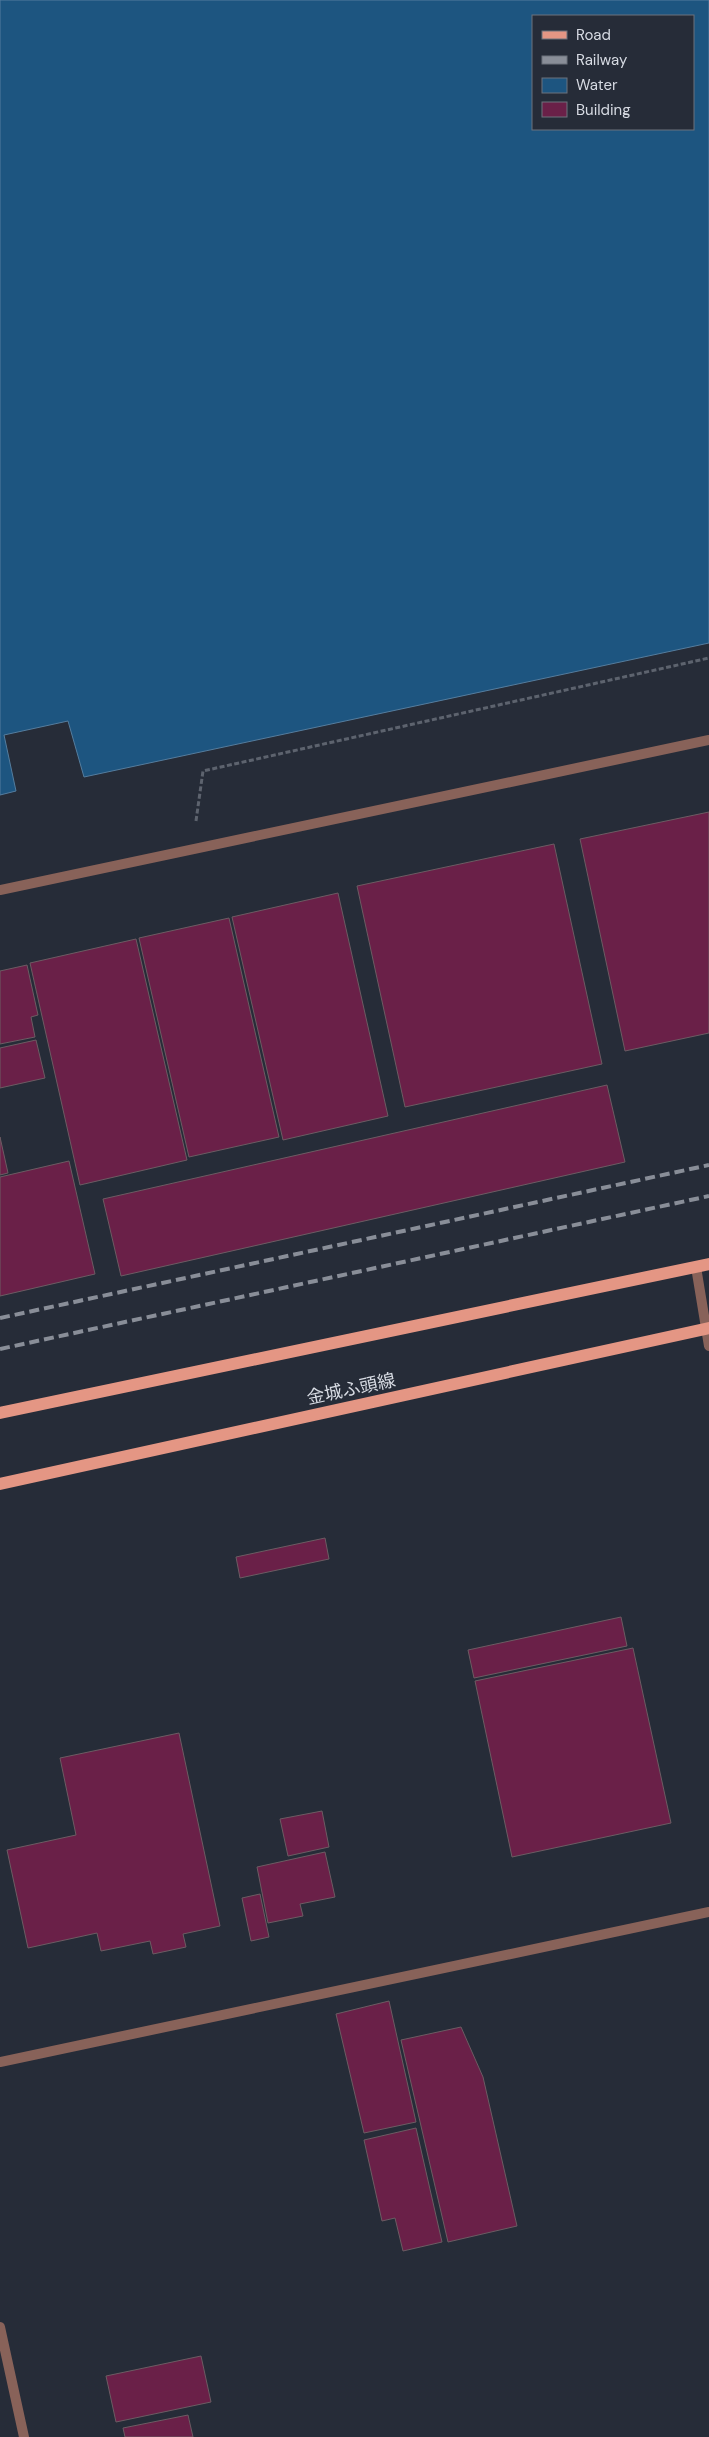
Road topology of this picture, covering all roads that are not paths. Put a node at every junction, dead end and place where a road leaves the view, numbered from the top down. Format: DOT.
graph roads {
  1 [pos="709,740"];
  2 [pos="0,890"];
  3 [pos="709,1264"];
  4 [pos="696,1267"];
  5 [pos="707,1329"];
  6 [pos="709,1346"];
  7 [pos="0,1413"];
  8 [pos="0,1484"];
  9 [pos="709,1912"];
  10 [pos="0,2062"];
  11 [pos="0,2327"];
  12 [pos="24,2437"];
  1 -- 2 [label="street"];
  3 -- 4 [label="main road"];
  4 -- 5 [label="street"];
  4 -- 7 [label="main road"];
  5 -- 6 [label="street"];
  5 -- 8 [label="main road, 金城ふ頭線"];
  9 -- 10 [label="street"];
  11 -- 12 [label="street"];
}
